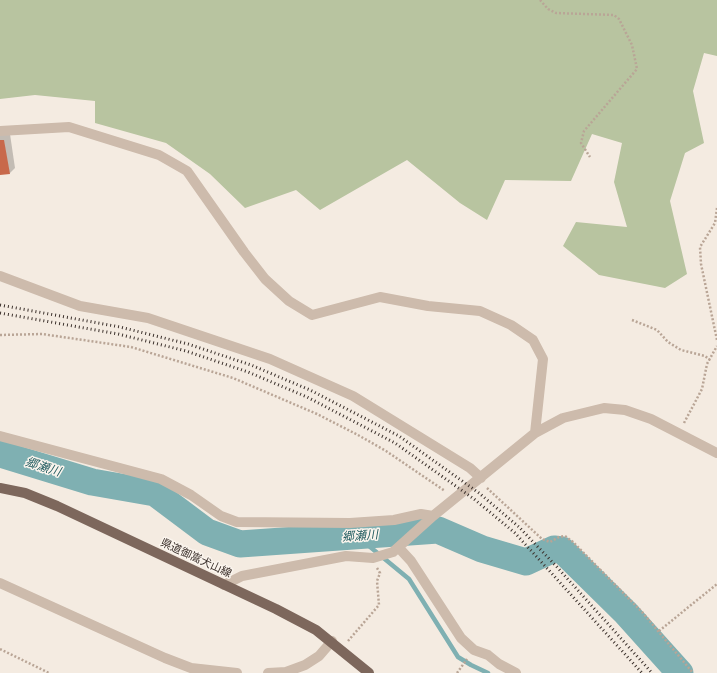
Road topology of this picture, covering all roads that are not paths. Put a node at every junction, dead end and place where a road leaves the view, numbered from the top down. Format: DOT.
graph roads {
  1 [pos="0,131"];
  2 [pos="0,276"];
  3 [pos="535,433"];
  4 [pos="0,436"];
  5 [pos="717,453"];
  6 [pos="479,479"];
  7 [pos="0,488"];
  8 [pos="431,518"];
  9 [pos="396,550"];
  10 [pos="0,583"];
  11 [pos="224,585"];
  12 [pos="332,641"];
  13 [pos="237,673"];
  14 [pos="268,673"];
  15 [pos="369,673"];
  16 [pos="516,673"];
  1 -- 3 [label="street"];
  2 -- 6 [label="street"];
  3 -- 5 [label="street"];
  3 -- 6 [label="street"];
  4 -- 8 [label="street"];
  6 -- 8 [label="street"];
  7 -- 11 [label="main road, 県道御嵩犬山線"];
  8 -- 9 [label="street"];
  9 -- 11 [label="street"];
  9 -- 16 [label="street"];
  10 -- 13 [label="street"];
  11 -- 12 [label="main road, 県道御嵩犬山線"];
  12 -- 14 [label="street"];
  12 -- 15 [label="main road, 県道御嵩犬山線"];
}
